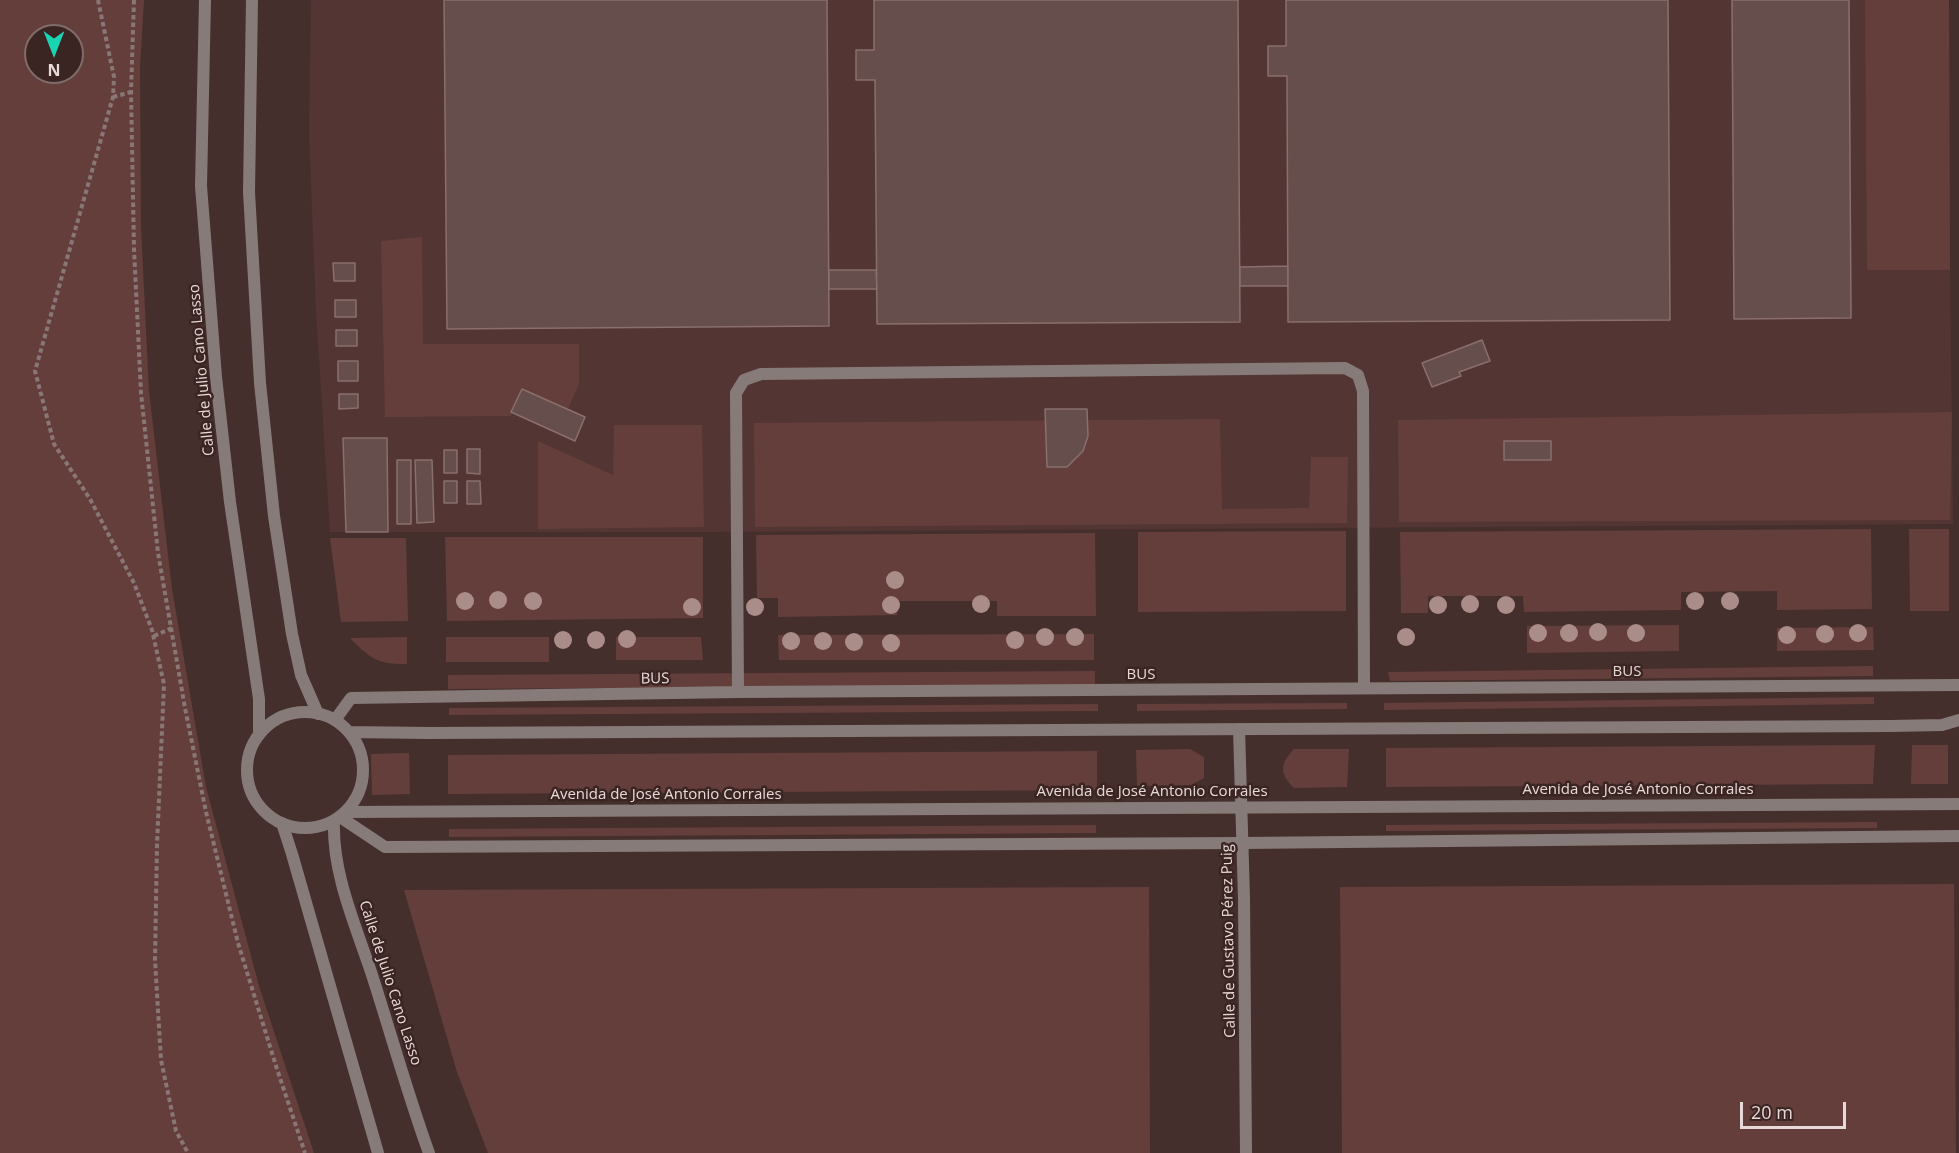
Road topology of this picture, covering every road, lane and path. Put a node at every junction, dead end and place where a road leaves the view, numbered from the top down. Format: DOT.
graph roads {
  1 [pos="98,0"];
  2 [pos="134,0"];
  3 [pos="205,0"];
  4 [pos="252,0"];
  5 [pos="131,92"];
  6 [pos="113,98"];
  7 [pos="172,628"];
  8 [pos="153,636"];
  9 [pos="1959,685"];
  10 [pos="1364,688"];
  11 [pos="738,692"];
  12 [pos="318,714"];
  13 [pos="335,720"];
  14 [pos="1959,720"];
  15 [pos="1239,729"];
  16 [pos="349,732"];
  17 [pos="259,735"];
  18 [pos="1959,804"];
  19 [pos="1241,807"];
  20 [pos="340,816"];
  21 [pos="282,823"];
  22 [pos="1959,836"];
  23 [pos="1243,843"];
  24 [pos="188,1153"];
  25 [pos="305,1153"];
  26 [pos="378,1153"];
  27 [pos="429,1153"];
  28 [pos="1246,1153"];
  1 -- 6 [label="path"];
  2 -- 5 [label="path"];
  3 -- 17 [label="street, Calle de Julio Cano Lasso"];
  4 -- 12 [label="street"];
  5 -- 6 [label="path"];
  5 -- 7 [label="path"];
  6 -- 8 [label="path"];
  7 -- 8 [label="path"];
  7 -- 25 [label="path"];
  8 -- 24 [label="path"];
  9 -- 10 [label="street, BUS"];
  10 -- 11 [label="street, BUS"];
  10 -- 11 [label="street"];
  11 -- 13 [label="street, BUS"];
  12 -- 13 [label="street"];
  12 -- 17 [label="street"];
  13 -- 16 [label="street"];
  14 -- 15 [label="street"];
  15 -- 16 [label="street"];
  15 -- 19 [label="street, Calle de Gustavo Pérez Puig"];
  16 -- 20 [label="street"];
  17 -- 21 [label="street"];
  18 -- 19 [label="street, Avenida de José Antonio Corrales"];
  19 -- 20 [label="street, Avenida de José Antonio Corrales"];
  19 -- 23 [label="street, Calle de Gustavo Pérez Puig"];
  20 -- 21 [label="street"];
  20 -- 23 [label="street"];
  20 -- 27 [label="street, Calle de Julio Cano Lasso"];
  21 -- 26 [label="street"];
  22 -- 23 [label="street"];
  23 -- 28 [label="street, Calle de Gustavo Pérez Puig"];
}
